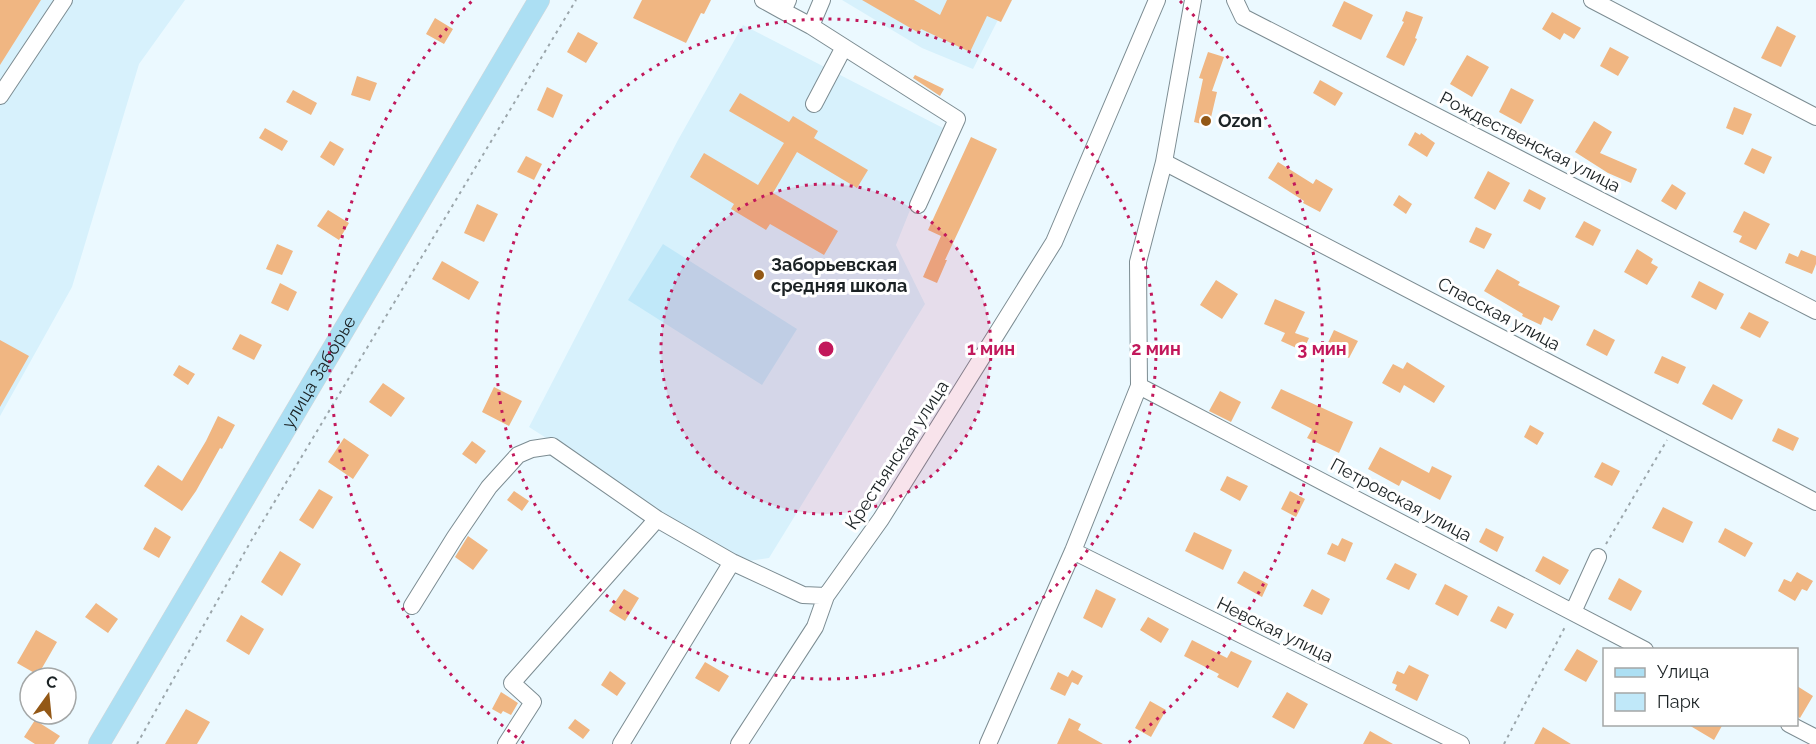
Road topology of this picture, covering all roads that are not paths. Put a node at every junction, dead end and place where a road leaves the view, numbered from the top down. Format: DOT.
graph roads {
  1 [pos="64,0"];
  2 [pos="539,0"];
  3 [pos="763,0"];
  4 [pos="822,0"];
  5 [pos="1157,0"];
  6 [pos="1193,0"];
  7 [pos="1235,0"];
  8 [pos="1592,0"];
  9 [pos="786,6"];
  10 [pos="811,26"];
  11 [pos="844,48"];
  12 [pos="0,96"];
  13 [pos="814,104"];
  14 [pos="1816,117"];
  15 [pos="1164,162"];
  16 [pos="918,205"];
  17 [pos="1816,311"];
  18 [pos="1139,386"];
  19 [pos="1816,502"];
  20 [pos="657,519"];
  21 [pos="1073,551"];
  22 [pos="1599,557"];
  23 [pos="732,562"];
  24 [pos="826,596"];
  25 [pos="412,606"];
  26 [pos="1573,612"];
  27 [pos="1641,648"];
  28 [pos="1793,726"];
  29 [pos="1816,738"];
  30 [pos="99,744"];
  31 [pos="506,744"];
  32 [pos="621,744"];
  33 [pos="739,744"];
  34 [pos="988,744"];
  35 [pos="1461,744"];
  1 -- 12 [label="street"];
  2 -- 30 [label="main road, улица Заборье"];
  3 -- 9 [label="street"];
  4 -- 10 [label="street"];
  5 -- 24 [label="street, Крестьянская улица"];
  6 -- 15 [label="street"];
  7 -- 17 [label="street, Рождественская улица"];
  8 -- 14 [label="street"];
  9 -- 10 [label="street"];
  10 -- 11 [label="street"];
  11 -- 13 [label="street"];
  11 -- 16 [label="street"];
  15 -- 18 [label="street"];
  15 -- 19 [label="street, Спасская улица"];
  18 -- 21 [label="street"];
  18 -- 26 [label="street, Петровская улица"];
  20 -- 23 [label="street"];
  20 -- 25 [label="street"];
  20 -- 31 [label="street"];
  21 -- 34 [label="street"];
  21 -- 35 [label="street, Невская улица"];
  22 -- 26 [label="street"];
  23 -- 24 [label="street"];
  23 -- 32 [label="street"];
  24 -- 33 [label="street, Крестьянская улица"];
  26 -- 27 [label="street, Петровская улица"];
  28 -- 29 [label="street"];
}
